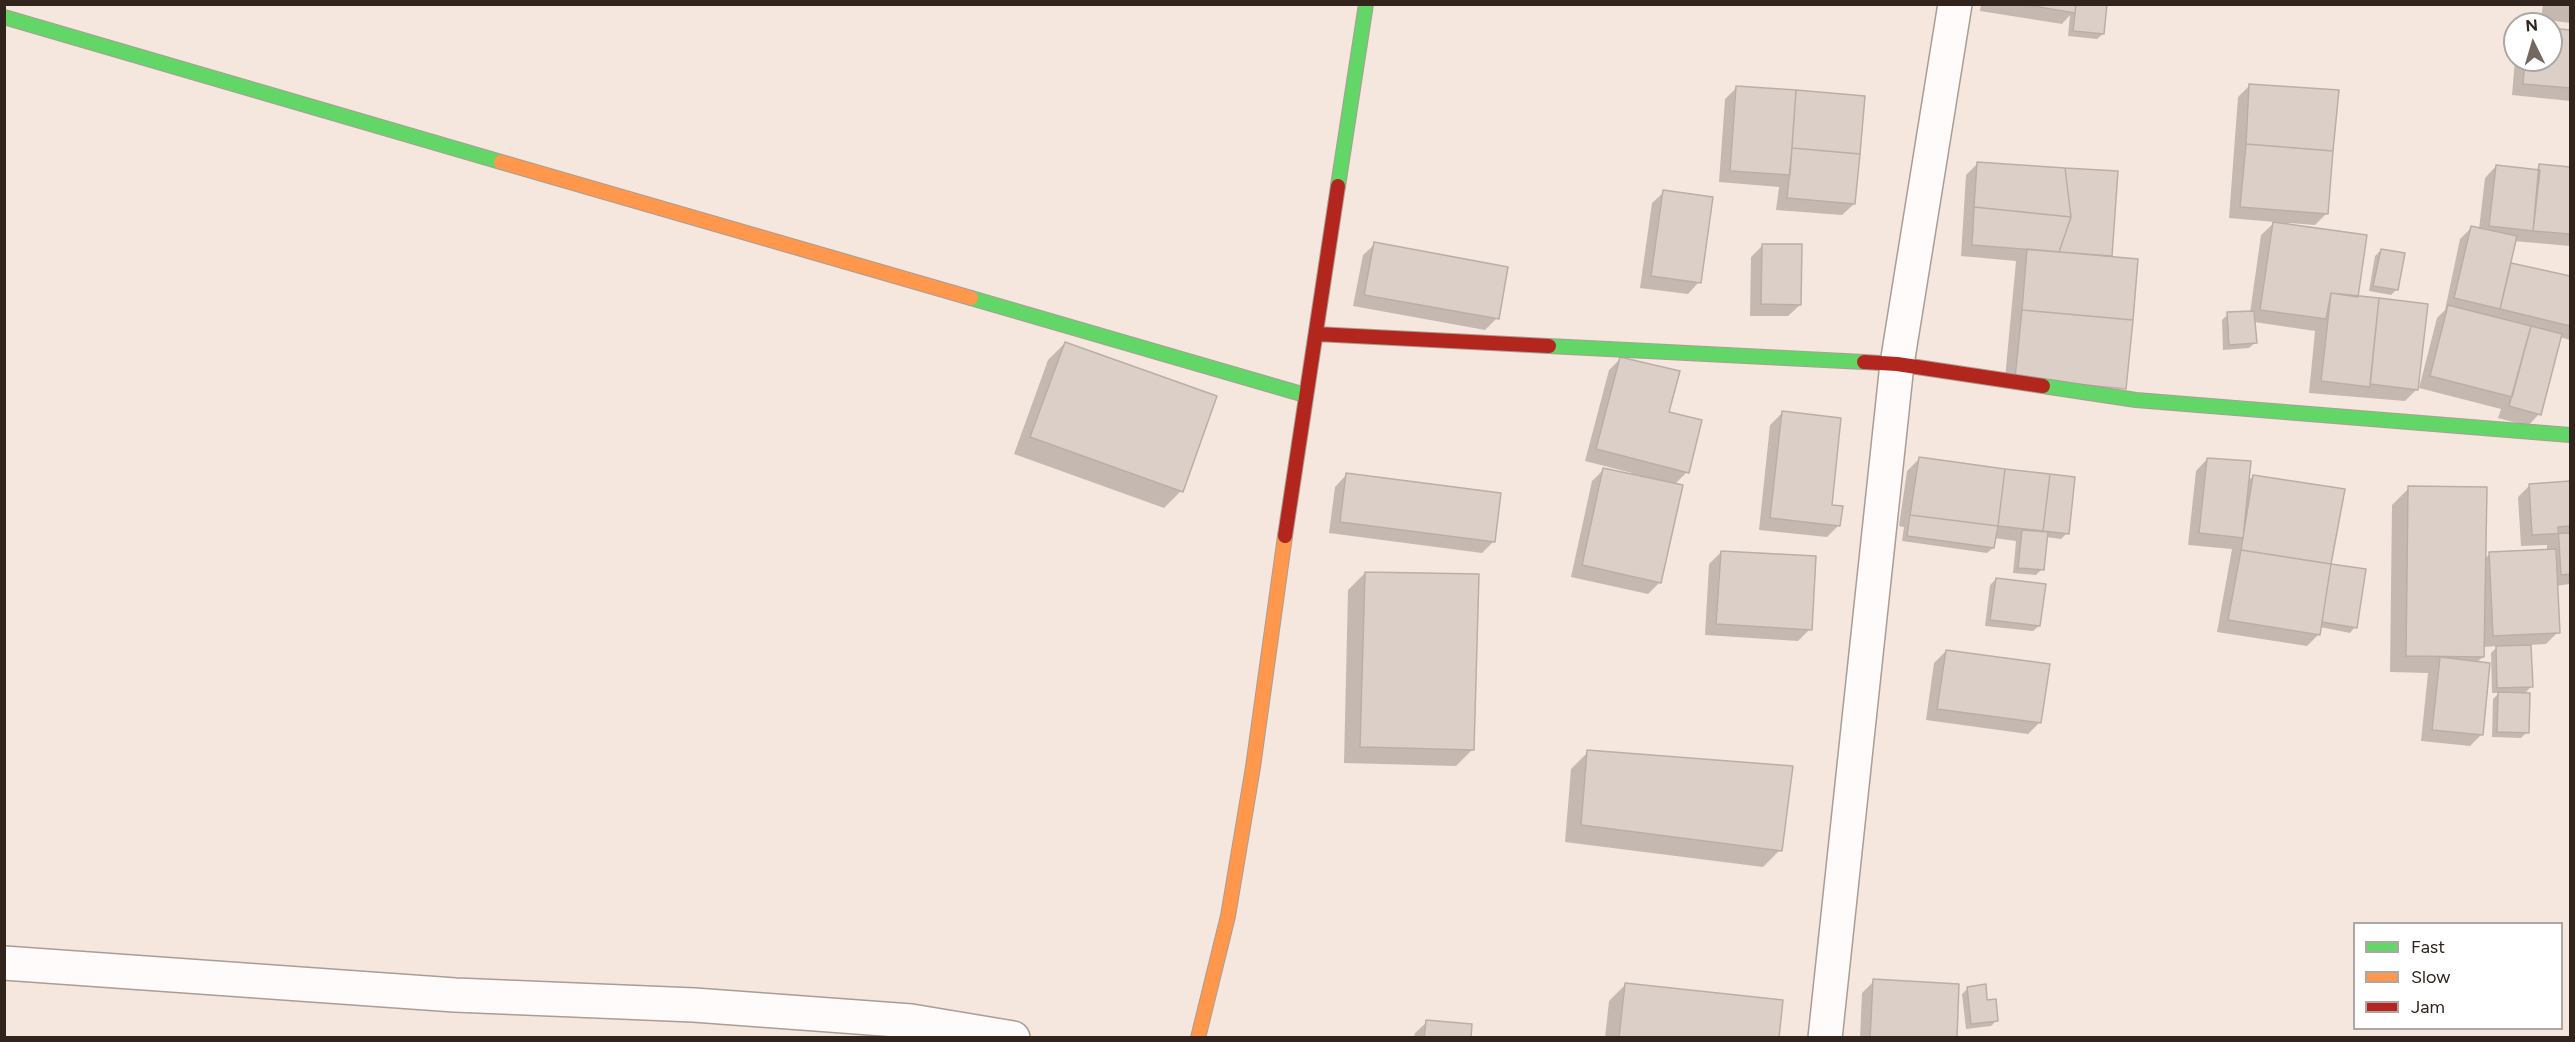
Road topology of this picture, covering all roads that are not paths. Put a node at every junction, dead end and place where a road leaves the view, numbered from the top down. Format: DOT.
graph roads {
  1 [pos="1366,4"];
  2 [pos="1955,4"];
  3 [pos="4,16"];
  4 [pos="1316,334"];
  5 [pos="1897,364"];
  6 [pos="1305,395"];
  7 [pos="2571,435"];
  8 [pos="4,963"];
  9 [pos="1013,1038"];
  10 [pos="1198,1038"];
  11 [pos="1825,1038"];
  1 -- 4 [label="street"];
  2 -- 5 [label="street"];
  3 -- 6 [label="street"];
  4 -- 5 [label="street"];
  4 -- 6 [label="street"];
  5 -- 7 [label="street"];
  5 -- 11 [label="street"];
  6 -- 10 [label="street"];
  8 -- 9 [label="street"];
}
